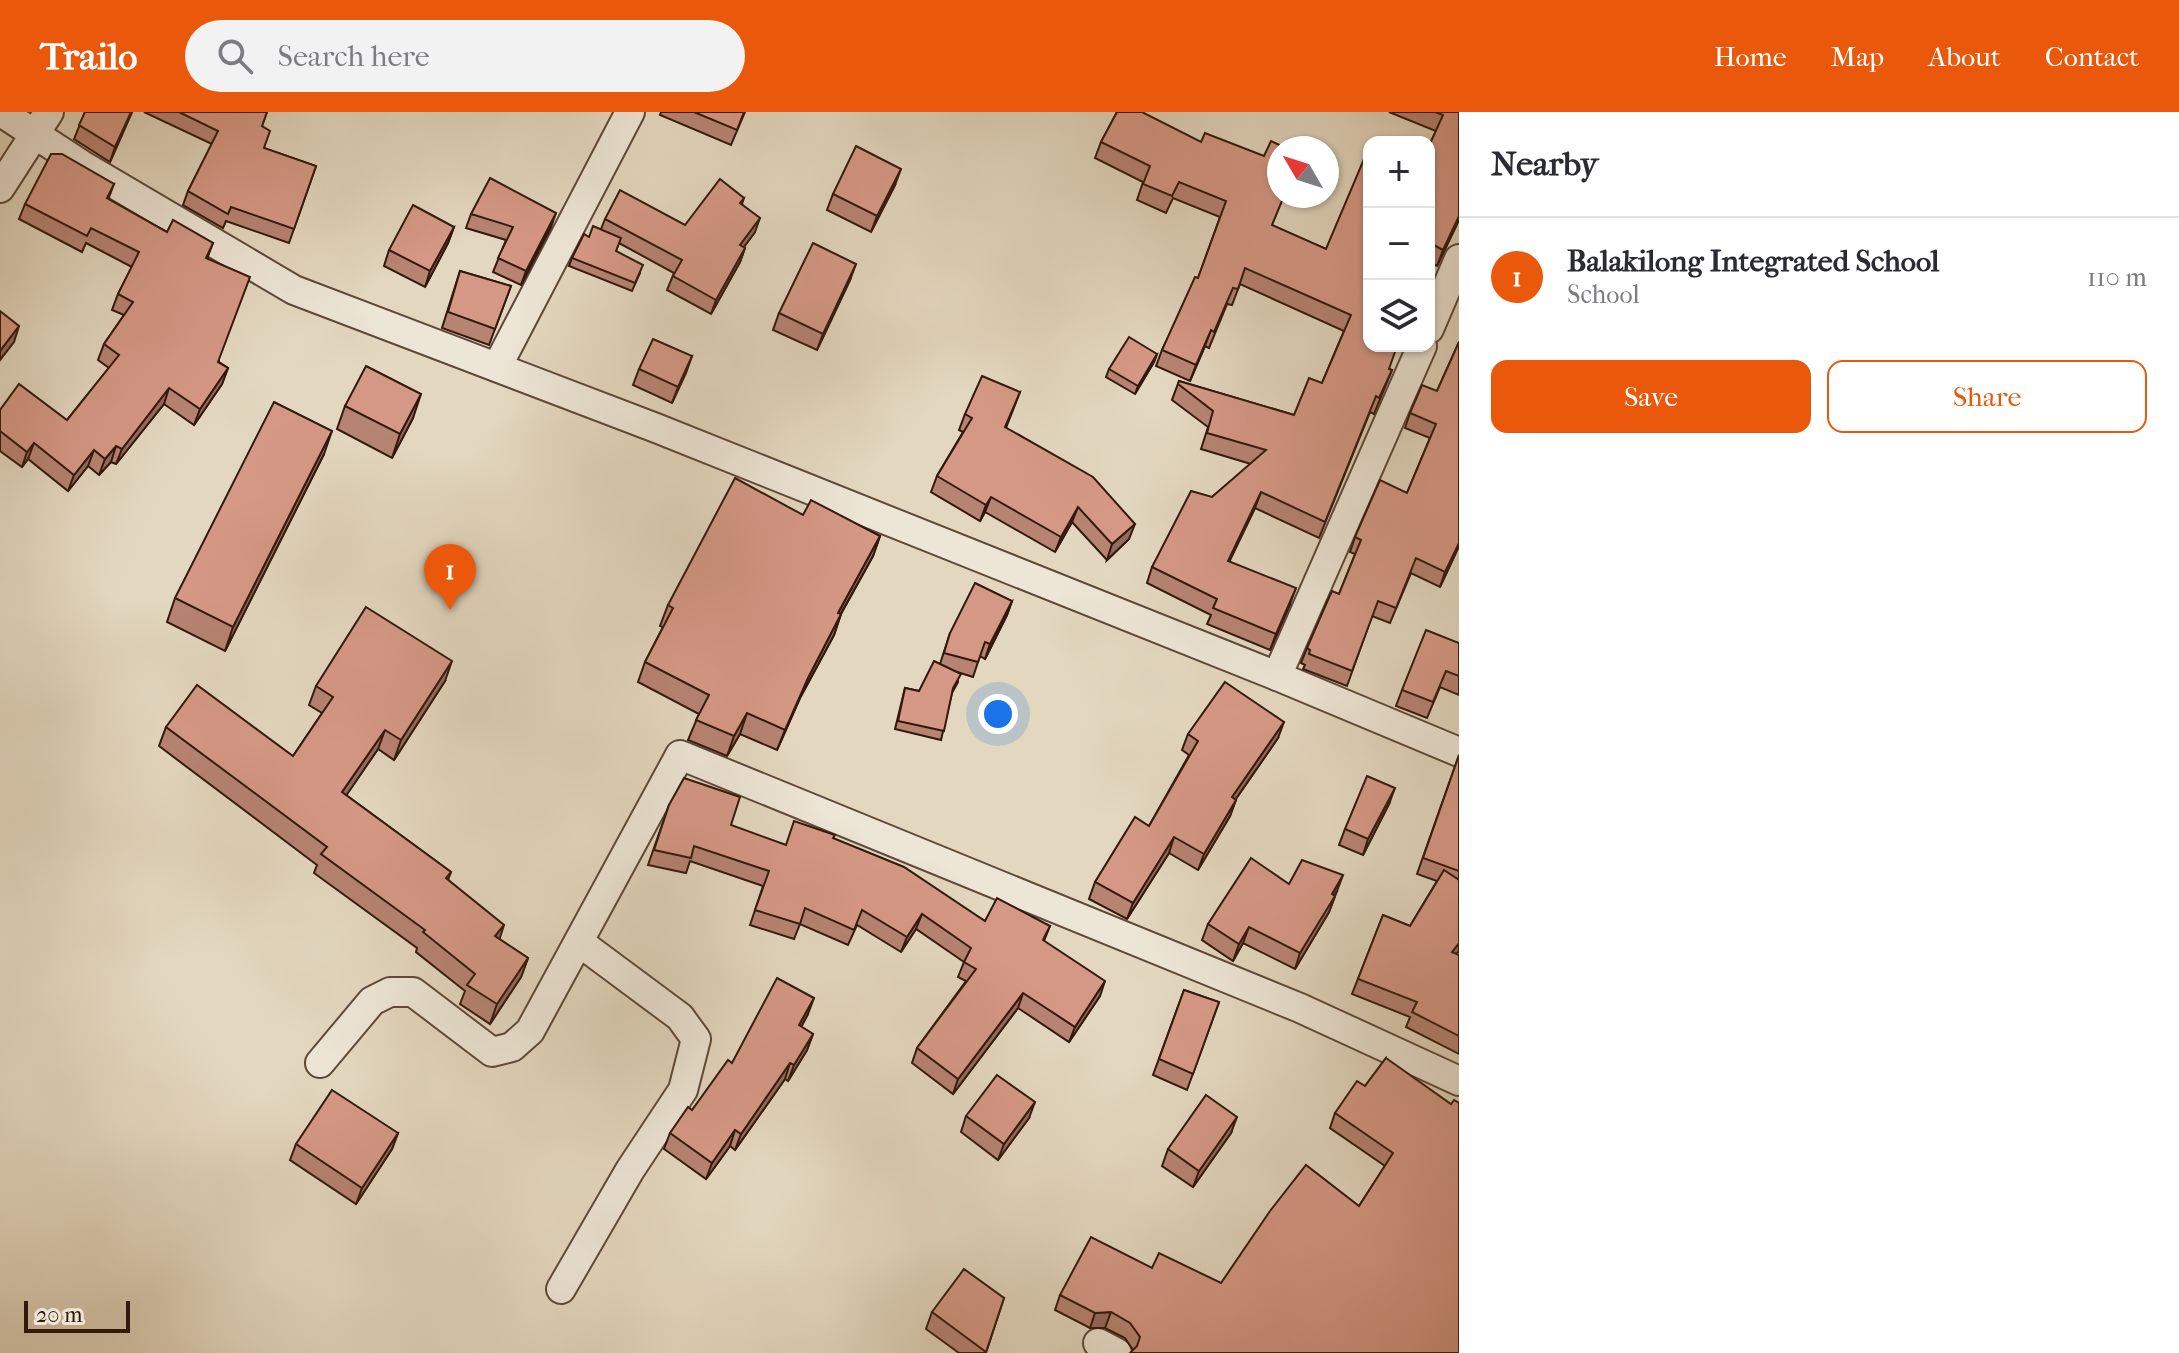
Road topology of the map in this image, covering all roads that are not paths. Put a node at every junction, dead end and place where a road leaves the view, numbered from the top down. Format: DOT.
graph roads {
  1 [pos="1,112"];
  2 [pos="49,112"];
  3 [pos="630,112"];
  4 [pos="35,137"];
  5 [pos="0,188"];
  6 [pos="1459,259"];
  7 [pos="1435,315"];
  8 [pos="1419,352"];
  9 [pos="497,367"];
  10 [pos="1277,676"];
  11 [pos="1459,752"];
  12 [pos="579,942"];
  13 [pos="320,1063"];
  14 [pos="1459,1081"];
  15 [pos="561,1289"];
  1 -- 4 [label="street"];
  2 -- 4 [label="street"];
  3 -- 9 [label="street"];
  4 -- 5 [label="street"];
  4 -- 9 [label="street"];
  6 -- 7 [label="street"];
  8 -- 10 [label="street"];
  9 -- 10 [label="street"];
  10 -- 11 [label="street"];
  12 -- 13 [label="street"];
  12 -- 14 [label="street"];
  12 -- 15 [label="street"];
}
